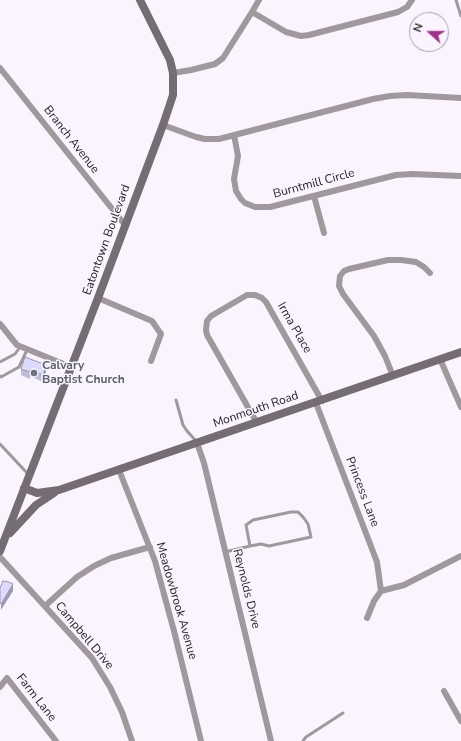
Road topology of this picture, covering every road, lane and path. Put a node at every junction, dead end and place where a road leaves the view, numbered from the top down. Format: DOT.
graph roads {
  1 [pos="140,0"];
  2 [pos="259,0"];
  3 [pos="412,0"];
  4 [pos="456,0"];
  5 [pos="252,12"];
  6 [pos="461,16"];
  7 [pos="0,68"];
  8 [pos="173,72"];
  9 [pos="461,98"];
  10 [pos="163,124"];
  11 [pos="234,135"];
  12 [pos="461,176"];
  13 [pos="314,196"];
  14 [pos="124,225"];
  15 [pos="324,233"];
  16 [pos="430,273"];
  17 [pos="98,298"];
  18 [pos="0,324"];
  19 [pos="20,347"];
  20 [pos="27,350"];
  21 [pos="461,352"];
  22 [pos="440,359"];
  23 [pos="151,361"];
  24 [pos="0,362"];
  25 [pos="71,367"];
  26 [pos="0,376"];
  27 [pos="393,376"];
  28 [pos="176,400"];
  29 [pos="319,402"];
  30 [pos="461,407"];
  31 [pos="257,423"];
  32 [pos="197,443"];
  33 [pos="0,444"];
  34 [pos="119,470"];
  35 [pos="29,475"];
  36 [pos="24,488"];
  37 [pos="59,490"];
  38 [pos="20,499"];
  39 [pos="36,504"];
  40 [pos="6,537"];
  41 [pos="250,546"];
  42 [pos="150,547"];
  43 [pos="0,551"];
  44 [pos="225,552"];
  45 [pos="461,556"];
  46 [pos="0,557"];
  47 [pos="381,591"];
  48 [pos="45,606"];
  49 [pos="367,618"];
  50 [pos="0,687"];
  51 [pos="444,691"];
  52 [pos="343,713"];
  53 [pos="461,721"];
  54 [pos="56,741"];
  55 [pos="132,741"];
  56 [pos="201,741"];
  57 [pos="271,741"];
  58 [pos="303,741"];
  1 -- 8 [label="main road, Eatontown Boulevard"];
  2 -- 5 [label="street"];
  3 -- 5 [label="street"];
  4 -- 6 [label="lane"];
  5 -- 8 [label="street"];
  7 -- 14 [label="street, Branch Avenue"];
  8 -- 10 [label="main road, Eatontown Boulevard"];
  9 -- 11 [label="street"];
  10 -- 11 [label="street"];
  10 -- 14 [label="main road, Eatontown Boulevard"];
  11 -- 13 [label="street, Burntmill Circle"];
  12 -- 13 [label="street, Burntmill Circle"];
  13 -- 15 [label="street"];
  14 -- 17 [label="main road, Eatontown Boulevard"];
  16 -- 27 [label="street"];
  17 -- 23 [label="street"];
  17 -- 25 [label="main road, Eatontown Boulevard"];
  18 -- 19 [label="street"];
  19 -- 20 [label="street"];
  19 -- 24 [label="lane"];
  20 -- 25 [label="street"];
  20 -- 26 [label="lane"];
  21 -- 22 [label="main road, Monmouth Road"];
  22 -- 27 [label="main road, Monmouth Road"];
  22 -- 30 [label="street"];
  25 -- 35 [label="main road, Eatontown Boulevard"];
  27 -- 29 [label="main road, Monmouth Road"];
  28 -- 32 [label="lane"];
  29 -- 31 [label="main road, Monmouth Road"];
  29 -- 31 [label="street, Irma Place"];
  29 -- 47 [label="street, Princess Lane"];
  31 -- 32 [label="main road, Monmouth Road"];
  32 -- 34 [label="main road, Monmouth Road"];
  32 -- 44 [label="street, Reynolds Drive"];
  33 -- 35 [label="lane"];
  34 -- 37 [label="main road, Monmouth Road"];
  34 -- 42 [label="street, Meadowbrook Avenue"];
  35 -- 36 [label="main road, Eatontown Boulevard"];
  36 -- 37 [label="main road, Monmouth Road"];
  36 -- 38 [label="main road, Eatontown Boulevard"];
  37 -- 39 [label="main road, Monmouth Road"];
  38 -- 39 [label="main road"];
  38 -- 40 [label="main road, Eatontown Boulevard"];
  39 -- 40 [label="main road, Monmouth Road"];
  40 -- 43 [label="main road, Eatontown Boulevard"];
  41 -- 41 [label="lane"];
  41 -- 44 [label="lane"];
  42 -- 48 [label="street"];
  42 -- 56 [label="street, Meadowbrook Avenue"];
  44 -- 57 [label="street, Reynolds Drive"];
  45 -- 47 [label="street"];
  46 -- 48 [label="street, Campbell Drive"];
  47 -- 49 [label="street"];
  48 -- 55 [label="street, Campbell Drive"];
  50 -- 54 [label="street, Farm Lane"];
  51 -- 53 [label="street"];
  52 -- 58 [label="lane"];
}
